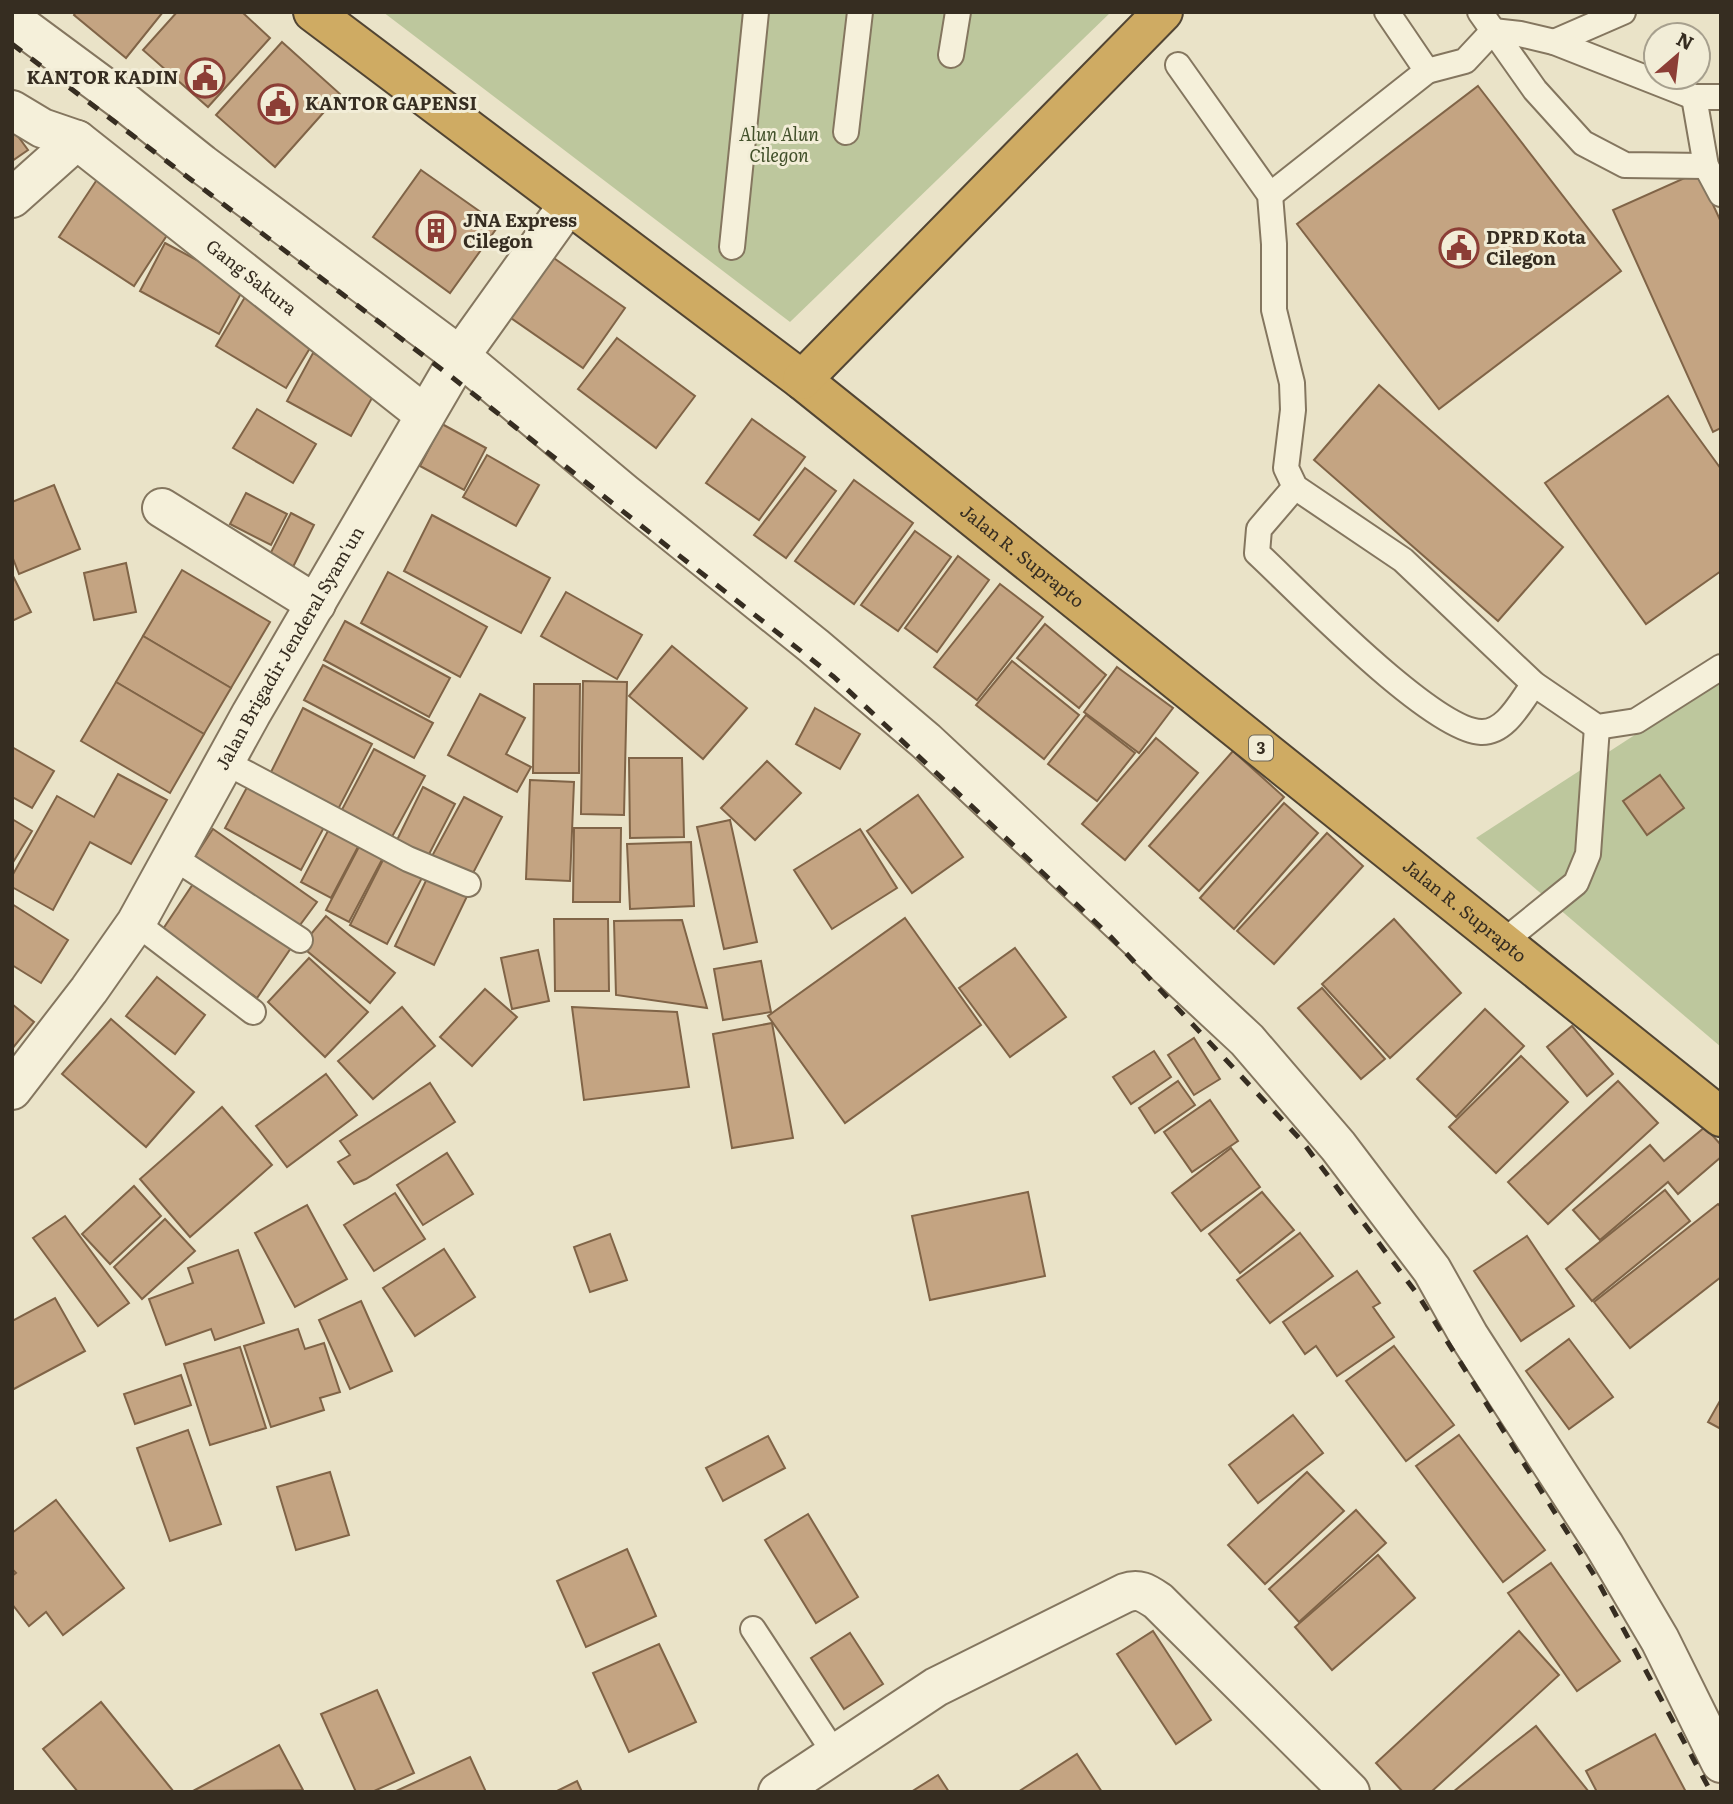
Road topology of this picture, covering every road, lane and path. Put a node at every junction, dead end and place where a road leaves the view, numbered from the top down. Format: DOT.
graph roads {
  1 [pos="313,12"];
  2 [pos="756,12"];
  3 [pos="860,12"];
  4 [pos="958,12"];
  5 [pos="1163,12"];
  6 [pos="1387,12"];
  7 [pos="1623,12"];
  8 [pos="12,19"];
  9 [pos="1487,22"];
  10 [pos="1554,43"];
  11 [pos="951,55"];
  12 [pos="1178,65"];
  13 [pos="1427,71"];
  14 [pos="1693,97"];
  15 [pos="1721,97"];
  16 [pos="12,110"];
  17 [pos="846,132"];
  18 [pos="77,140"];
  19 [pos="1706,166"];
  20 [pos="1721,194"];
  21 [pos="1270,195"];
  22 [pos="12,198"];
  23 [pos="568,205"];
  24 [pos="732,247"];
  25 [pos="460,356"];
  26 [pos="802,380"];
  27 [pos="425,415"];
  28 [pos="1295,487"];
  29 [pos="162,508"];
  30 [pos="316,604"];
  31 [pos="1721,667"];
  32 [pos="1534,684"];
  33 [pos="1597,727"];
  34 [pos="225,762"];
  35 [pos="173,857"];
  36 [pos="468,884"];
  37 [pos="136,923"];
  38 [pos="300,940"];
  39 [pos="1503,942"];
  40 [pos="253,1012"];
  41 [pos="12,1090"];
  42 [pos="1721,1117"];
  43 [pos="753,1629"];
  44 [pos="835,1754"];
  45 [pos="1721,1763"];
  46 [pos="778,1792"];
  47 [pos="1350,1792"];
  1 -- 23 [label="highway, Jalan R. Suprapto / 3"];
  2 -- 24 [label="lane"];
  3 -- 17 [label="lane"];
  4 -- 11 [label="lane"];
  5 -- 26 [label="highway"];
  6 -- 13 [label="lane"];
  7 -- 10 [label="lane"];
  8 -- 25 [label="street"];
  9 -- 10 [label="lane"];
  9 -- 13 [label="lane"];
  9 -- 19 [label="lane"];
  10 -- 14 [label="lane"];
  12 -- 21 [label="lane"];
  13 -- 21 [label="lane"];
  14 -- 15 [label="lane"];
  14 -- 19 [label="lane"];
  16 -- 18 [label="street, Gang Sakura"];
  18 -- 22 [label="street"];
  18 -- 27 [label="street, Gang Sakura"];
  19 -- 20 [label="lane"];
  21 -- 28 [label="lane"];
  23 -- 25 [label="street, Jalan Brigadir Jenderal Syam'un"];
  23 -- 26 [label="highway, Jalan R. Suprapto / 3"];
  25 -- 27 [label="street, Jalan Brigadir Jenderal Syam'un"];
  25 -- 45 [label="street"];
  26 -- 39 [label="highway, Jalan R. Suprapto / 3"];
  27 -- 30 [label="street, Jalan Brigadir Jenderal Syam'un"];
  28 -- 32 [label="lane"];
  28 -- 32 [label="lane"];
  29 -- 30 [label="street"];
  30 -- 34 [label="street, Jalan Brigadir Jenderal Syam'un"];
  31 -- 33 [label="lane"];
  32 -- 33 [label="lane"];
  33 -- 39 [label="lane"];
  34 -- 35 [label="street, Jalan Brigadir Jenderal Syam'un"];
  34 -- 36 [label="lane"];
  35 -- 37 [label="street, Jalan Brigadir Jenderal Syam'un"];
  35 -- 38 [label="lane"];
  37 -- 40 [label="lane"];
  37 -- 41 [label="street, Jalan Brigadir Jenderal Syam'un"];
  39 -- 42 [label="highway, Jalan R. Suprapto / 3"];
  43 -- 44 [label="lane"];
  44 -- 46 [label="street"];
  44 -- 47 [label="street"];
}
